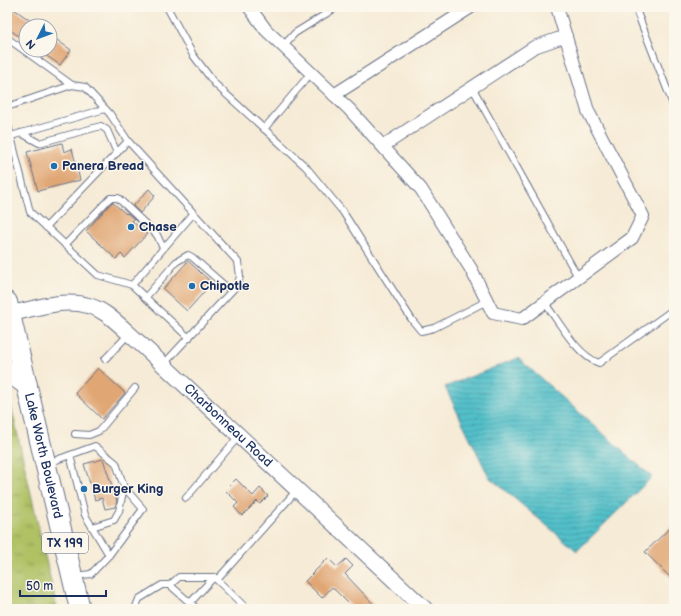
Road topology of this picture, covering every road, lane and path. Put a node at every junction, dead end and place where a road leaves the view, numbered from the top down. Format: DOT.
graph roads {
  1 [pos="167,7"];
  2 [pos="249,7"];
  3 [pos="337,7"];
  4 [pos="471,7"];
  5 [pos="557,7"];
  6 [pos="635,7"];
  7 [pos="566,36"];
  8 [pos="7,38"];
  9 [pos="283,46"];
  10 [pos="311,73"];
  11 [pos="72,85"];
  12 [pos="472,87"];
  13 [pos="334,95"];
  14 [pos="7,107"];
  15 [pos="674,107"];
  16 [pos="105,109"];
  17 [pos="7,121"];
  18 [pos="264,129"];
  19 [pos="21,133"];
  20 [pos="11,136"];
  21 [pos="128,141"];
  22 [pos="382,146"];
  23 [pos="117,153"];
  24 [pos="193,214"];
  25 [pos="46,227"];
  26 [pos="65,245"];
  27 [pos="163,248"];
  28 [pos="578,277"];
  29 [pos="132,285"];
  30 [pos="231,291"];
  31 [pos="145,298"];
  32 [pos="487,301"];
  33 [pos="544,302"];
  34 [pos="674,309"];
  35 [pos="8,310"];
  36 [pos="129,334"];
  37 [pos="189,338"];
  38 [pos="105,359"];
  39 [pos="164,365"];
  40 [pos="7,371"];
  41 [pos="27,385"];
  42 [pos="136,388"];
  43 [pos="76,434"];
  44 [pos="239,436"];
  45 [pos="70,455"];
  46 [pos="46,464"];
  47 [pos="124,487"];
  48 [pos="296,490"];
  49 [pos="186,498"];
  50 [pos="92,527"];
  51 [pos="109,555"];
  52 [pos="73,576"];
  53 [pos="215,578"];
  54 [pos="170,585"];
  55 [pos="190,602"];
  56 [pos="80,609"];
  57 [pos="135,609"];
  58 [pos="197,609"];
  59 [pos="247,609"];
  60 [pos="425,609"];
  1 -- 18 [label="lane"];
  2 -- 9 [label="street"];
  3 -- 9 [label="lane"];
  4 -- 13 [label="street"];
  5 -- 7 [label="street"];
  6 -- 15 [label="lane"];
  7 -- 12 [label="street"];
  7 -- 28 [label="street"];
  8 -- 11 [label="lane"];
  9 -- 10 [label="street"];
  10 -- 13 [label="street"];
  10 -- 18 [label="lane"];
  11 -- 14 [label="lane"];
  11 -- 16 [label="lane"];
  12 -- 22 [label="street"];
  12 -- 28 [label="lane"];
  13 -- 22 [label="street"];
  16 -- 19 [label="lane"];
  16 -- 21 [label="lane"];
  17 -- 20 [label="lane"];
  18 -- 32 [label="lane"];
  19 -- 20 [label="lane"];
  19 -- 23 [label="lane"];
  20 -- 25 [label="lane"];
  21 -- 23 [label="lane"];
  21 -- 24 [label="lane"];
  22 -- 32 [label="street"];
  23 -- 25 [label="lane"];
  24 -- 27 [label="lane"];
  24 -- 30 [label="lane"];
  25 -- 26 [label="lane"];
  26 -- 27 [label="lane"];
  26 -- 29 [label="lane"];
  27 -- 29 [label="lane"];
  28 -- 33 [label="street"];
  29 -- 31 [label="lane"];
  30 -- 31 [label="lane"];
  30 -- 37 [label="lane"];
  31 -- 37 [label="lane"];
  32 -- 33 [label="street"];
  33 -- 34 [label="lane"];
  35 -- 36 [label="street, Charbonneau Road"];
  35 -- 41 [label="highway, Lake Worth Boulevard / TX 199"];
  36 -- 38 [label="lane"];
  36 -- 39 [label="street, Charbonneau Road"];
  37 -- 39 [label="lane"];
  39 -- 44 [label="street, Charbonneau Road"];
  40 -- 41 [label="highway"];
  41 -- 46 [label="highway, Lake Worth Boulevard / TX 199"];
  42 -- 43 [label="lane"];
  44 -- 48 [label="street, Charbonneau Road"];
  44 -- 49 [label="lane"];
  45 -- 46 [label="lane"];
  45 -- 47 [label="lane"];
  45 -- 50 [label="lane"];
  46 -- 52 [label="highway, Lake Worth Boulevard / TX 199"];
  47 -- 50 [label="lane"];
  47 -- 51 [label="lane"];
  48 -- 53 [label="lane"];
  48 -- 60 [label="street, Charbonneau Road"];
  50 -- 51 [label="lane"];
  51 -- 52 [label="lane"];
  52 -- 56 [label="highway, Lake Worth Boulevard / TX 199"];
  53 -- 54 [label="lane"];
  53 -- 55 [label="lane"];
  53 -- 59 [label="lane"];
  54 -- 55 [label="lane"];
  54 -- 57 [label="lane"];
  55 -- 58 [label="lane"];
}
